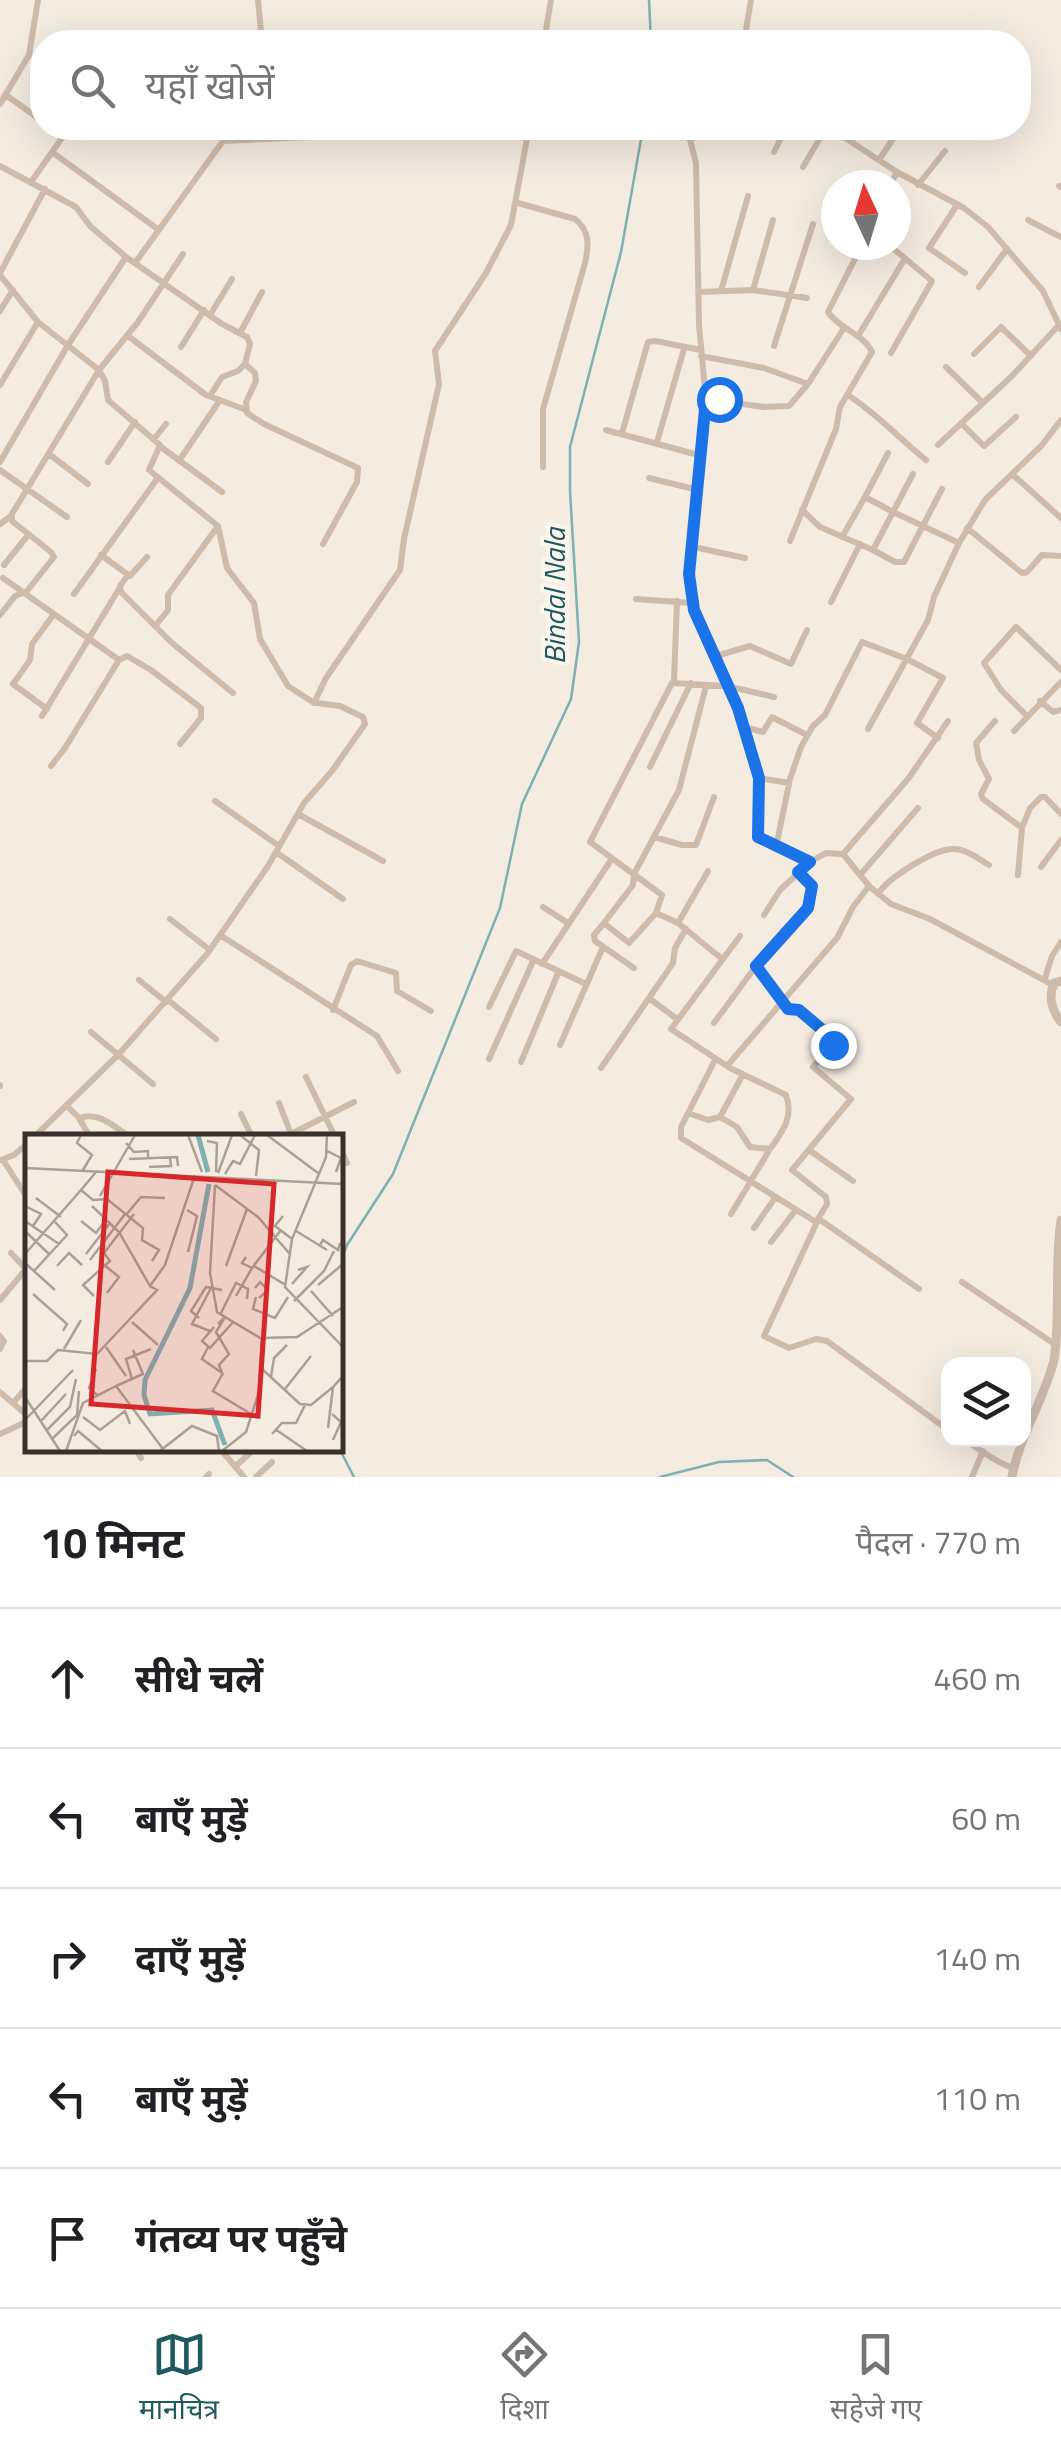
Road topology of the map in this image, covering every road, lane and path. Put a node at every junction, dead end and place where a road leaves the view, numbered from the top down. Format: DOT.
graph roads {
  1 [pos="38,0"];
  2 [pos="258,0"];
  3 [pos="551,0"];
  4 [pos="750,0"];
  5 [pos="35,30"];
  6 [pos="261,30"];
  7 [pos="546,30"];
  8 [pos="746,30"];
  9 [pos="30,49"];
  10 [pos="6,96"];
  11 [pos="0,104"];
  12 [pos="30,113"];
  13 [pos="60,140"];
  14 [pos="251,140"];
  15 [pos="527,140"];
  16 [pos="690,140"];
  17 [pos="780,140"];
  18 [pos="820,140"];
  19 [pos="847,140"];
  20 [pos="892,140"];
  21 [pos="945,151"];
  22 [pos="52,152"];
  23 [pos="774,152"];
  24 [pos="879,160"];
  25 [pos="0,166"];
  26 [pos="802,168"];
  27 [pos="894,170"];
  28 [pos="911,181"];
  29 [pos="31,182"];
  30 [pos="918,185"];
  31 [pos="45,189"];
  32 [pos="748,196"];
  33 [pos="518,203"];
  34 [pos="958,205"];
  35 [pos="774,220"];
  36 [pos="1028,220"];
  37 [pos="813,224"];
  38 [pos="158,230"];
  39 [pos="1061,237"];
  40 [pos="1007,248"];
  41 [pos="183,254"];
  42 [pos="126,258"];
  43 [pos="854,260"];
  44 [pos="904,260"];
  45 [pos="135,263"];
  46 [pos="964,273"];
  47 [pos="0,274"];
  48 [pos="232,279"];
  49 [pos="164,281"];
  50 [pos="978,288"];
  51 [pos="14,290"];
  52 [pos="753,290"];
  53 [pos="721,291"];
  54 [pos="262,292"];
  55 [pos="699,292"];
  56 [pos="789,295"];
  57 [pos="806,298"];
  58 [pos="0,311"];
  59 [pos="207,313"];
  60 [pos="38,322"];
  61 [pos="844,328"];
  62 [pos="1060,328"];
  63 [pos="240,333"];
  64 [pos="128,336"];
  65 [pos="858,336"];
  66 [pos="68,345"];
  67 [pos="181,346"];
  68 [pos="774,346"];
  69 [pos="684,349"];
  70 [pos="891,352"];
  71 [pos="701,353"];
  72 [pos="974,354"];
  73 [pos="1032,356"];
  74 [pos="245,364"];
  75 [pos="946,367"];
  76 [pos="99,370"];
  77 [pos="0,384"];
  78 [pos="808,384"];
  79 [pos="848,395"];
  80 [pos="210,396"];
  81 [pos="706,399"];
  82 [pos="220,400"];
  83 [pos="983,403"];
  84 [pos="245,409"];
  85 [pos="1016,417"];
  86 [pos="1061,420"];
  87 [pos="135,422"];
  88 [pos="166,424"];
  89 [pos="961,424"];
  90 [pos="606,430"];
  91 [pos="622,433"];
  92 [pos="154,439"];
  93 [pos="657,442"];
  94 [pos="938,445"];
  95 [pos="161,448"];
  96 [pos="888,453"];
  97 [pos="48,454"];
  98 [pos="702,456"];
  99 [pos="926,460"];
  100 [pos="180,461"];
  101 [pos="0,462"];
  102 [pos="108,462"];
  103 [pos="543,467"];
  104 [pos="0,470"];
  105 [pos="914,474"];
  106 [pos="1012,474"];
  107 [pos="156,478"];
  108 [pos="649,478"];
  109 [pos="88,484"];
  110 [pos="28,488"];
  111 [pos="942,488"];
  112 [pos="698,490"];
  113 [pos="222,492"];
  114 [pos="865,498"];
  115 [pos="802,510"];
  116 [pos="894,512"];
  117 [pos="11,516"];
  118 [pos="67,516"];
  119 [pos="1061,518"];
  120 [pos="0,524"];
  121 [pos="218,526"];
  122 [pos="922,526"];
  123 [pos="967,528"];
  124 [pos="29,534"];
  125 [pos="842,537"];
  126 [pos="790,542"];
  127 [pos="958,543"];
  128 [pos="323,544"];
  129 [pos="860,544"];
  130 [pos="694,547"];
  131 [pos="873,550"];
  132 [pos="101,554"];
  133 [pos="1061,556"];
  134 [pos="147,558"];
  135 [pos="746,558"];
  136 [pos="4,565"];
  137 [pos="128,575"];
  138 [pos="3,578"];
  139 [pos="120,588"];
  140 [pos="25,593"];
  141 [pos="74,594"];
  142 [pos="636,600"];
  143 [pos="677,601"];
  144 [pos="831,602"];
  145 [pos="692,603"];
  146 [pos="0,614"];
  147 [pos="54,614"];
  148 [pos="156,625"];
  149 [pos="807,630"];
  150 [pos="90,638"];
  151 [pos="716,656"];
  152 [pos="907,659"];
  153 [pos="119,660"];
  154 [pos="1060,665"];
  155 [pos="674,682"];
  156 [pos="691,682"];
  157 [pos="1061,682"];
  158 [pos="706,686"];
  159 [pos="727,686"];
  160 [pos="233,694"];
  161 [pos="774,697"];
  162 [pos="1040,701"];
  163 [pos="316,702"];
  164 [pos="1061,710"];
  165 [pos="1027,716"];
  166 [pos="948,721"];
  167 [pos="995,721"];
  168 [pos="742,727"];
  169 [pos="868,729"];
  170 [pos="1014,731"];
  171 [pos="807,735"];
  172 [pos="938,738"];
  173 [pos="180,744"];
  174 [pos="51,766"];
  175 [pos="650,768"];
  176 [pos="759,778"];
  177 [pos="789,782"];
  178 [pos="714,798"];
  179 [pos="215,801"];
  180 [pos="918,808"];
  181 [pos="298,814"];
  182 [pos="1061,814"];
  183 [pos="1022,828"];
  184 [pos="654,837"];
  185 [pos="1061,840"];
  186 [pos="776,848"];
  187 [pos="278,849"];
  188 [pos="843,854"];
  189 [pos="611,860"];
  190 [pos="383,861"];
  191 [pos="810,862"];
  192 [pos="989,865"];
  193 [pos="1042,868"];
  194 [pos="708,871"];
  195 [pos="798,872"];
  196 [pos="634,874"];
  197 [pos="860,875"];
  198 [pos="1018,875"];
  199 [pos="869,886"];
  200 [pos="878,894"];
  201 [pos="343,899"];
  202 [pos="543,907"];
  203 [pos="656,913"];
  204 [pos="764,915"];
  205 [pos="170,919"];
  206 [pos="604,922"];
  207 [pos="568,923"];
  208 [pos="678,923"];
  209 [pos="686,929"];
  210 [pos="220,934"];
  211 [pos="740,936"];
  212 [pos="1061,942"];
  213 [pos="603,947"];
  214 [pos="210,950"];
  215 [pos="721,958"];
  216 [pos="534,959"];
  217 [pos="542,964"];
  218 [pos="756,966"];
  219 [pos="634,968"];
  220 [pos="559,972"];
  221 [pos="138,980"];
  222 [pos="1053,981"];
  223 [pos="586,984"];
  224 [pos="650,999"];
  225 [pos="784,1000"];
  226 [pos="167,1001"];
  227 [pos="489,1008"];
  228 [pos="333,1010"];
  229 [pos="431,1010"];
  230 [pos="678,1019"];
  231 [pos="1061,1022"];
  232 [pos="714,1023"];
  233 [pos="91,1032"];
  234 [pos="216,1039"];
  235 [pos="560,1045"];
  236 [pos="119,1054"];
  237 [pos="490,1058"];
  238 [pos="714,1060"];
  239 [pos="521,1062"];
  240 [pos="727,1066"];
  241 [pos="601,1068"];
  242 [pos="398,1070"];
  243 [pos="742,1076"];
  244 [pos="306,1077"];
  245 [pos="153,1084"];
  246 [pos="354,1102"];
  247 [pos="278,1103"];
  248 [pos="67,1106"];
  249 [pos="688,1112"];
  250 [pos="242,1114"];
  251 [pos="326,1116"];
  252 [pos="720,1117"];
  253 [pos="79,1118"];
  254 [pos="37,1134"];
  255 [pos="88,1134"];
  256 [pos="126,1134"];
  257 [pos="251,1134"];
  258 [pos="288,1134"];
  259 [pos="293,1134"];
  260 [pos="334,1134"];
  261 [pos="25,1146"];
  262 [pos="770,1149"];
  263 [pos="809,1150"];
  264 [pos="342,1152"];
  265 [pos="1,1160"];
  266 [pos="347,1163"];
  267 [pos="852,1181"];
  268 [pos="752,1183"];
  269 [pos="25,1195"];
  270 [pos="775,1198"];
  271 [pos="795,1210"];
  272 [pos="732,1214"];
  273 [pos="818,1220"];
  274 [pos="1061,1220"];
  275 [pos="754,1228"];
  276 [pos="771,1242"];
  277 [pos="11,1254"];
  278 [pos="25,1268"];
  279 [pos="25,1270"];
  280 [pos="962,1282"];
  281 [pos="919,1289"];
  282 [pos="0,1300"];
  283 [pos="0,1336"];
  284 [pos="1056,1346"];
  285 [pos="0,1348"];
  286 [pos="25,1389"];
  287 [pos="0,1392"];
  288 [pos="13,1403"];
  289 [pos="25,1415"];
  290 [pos="25,1420"];
  291 [pos="1031,1421"];
  292 [pos="941,1425"];
  293 [pos="0,1434"];
  294 [pos="977,1447"];
  295 [pos="1021,1447"];
  296 [pos="984,1451"];
  297 [pos="223,1452"];
  298 [pos="251,1452"];
  299 [pos="272,1462"];
  300 [pos="236,1466"];
  301 [pos="1013,1473"];
  302 [pos="244,1477"];
  303 [pos="256,1477"];
  304 [pos="972,1477"];
  1 -- 5 [label="street"];
  2 -- 6 [label="street"];
  3 -- 7 [label="street"];
  4 -- 8 [label="street"];
  9 -- 10 [label="street"];
  10 -- 11 [label="street"];
  10 -- 12 [label="street"];
  13 -- 22 [label="street"];
  14 -- 38 [label="street"];
  15 -- 33 [label="street"];
  16 -- 55 [label="street"];
  17 -- 23 [label="street"];
  18 -- 26 [label="street"];
  19 -- 24 [label="street"];
  20 -- 24 [label="street"];
  21 -- 30 [label="street"];
  22 -- 29 [label="street"];
  22 -- 38 [label="street"];
  24 -- 27 [label="street"];
  25 -- 29 [label="street"];
  28 -- 30 [label="street"];
  29 -- 31 [label="street"];
  30 -- 34 [label="street"];
  31 -- 42 [label="street"];
  31 -- 47 [label="street"];
  32 -- 53 [label="street"];
  33 -- 103 [label="street"];
  33 -- 163 [label="street"];
  34 -- 40 [label="street"];
  34 -- 46 [label="street"];
  35 -- 52 [label="street"];
  36 -- 39 [label="street"];
  37 -- 56 [label="street"];
  38 -- 45 [label="street"];
  40 -- 50 [label="street"];
  40 -- 62 [label="street"];
  41 -- 49 [label="street"];
  42 -- 45 [label="street"];
  42 -- 66 [label="street"];
  43 -- 61 [label="street"];
  44 -- 65 [label="street"];
  44 -- 70 [label="street"];
  45 -- 49 [label="street"];
  47 -- 51 [label="street"];
  48 -- 59 [label="street"];
  49 -- 59 [label="street"];
  49 -- 64 [label="street"];
  51 -- 58 [label="street"];
  51 -- 60 [label="street"];
  52 -- 53 [label="street"];
  52 -- 56 [label="street"];
  53 -- 55 [label="street"];
  54 -- 63 [label="street"];
  55 -- 71 [label="street"];
  56 -- 57 [label="street"];
  56 -- 68 [label="street"];
  59 -- 63 [label="street"];
  59 -- 67 [label="street"];
  60 -- 66 [label="street"];
  60 -- 77 [label="street"];
  61 -- 65 [label="street"];
  61 -- 78 [label="street"];
  62 -- 73 [label="street"];
  63 -- 74 [label="street"];
  64 -- 76 [label="street"];
  64 -- 80 [label="street"];
  65 -- 79 [label="street"];
  66 -- 76 [label="street"];
  66 -- 101 [label="street"];
  69 -- 71 [label="street"];
  69 -- 91 [label="street"];
  69 -- 93 [label="street"];
  71 -- 78 [label="street"];
  71 -- 81 [label="street"];
  72 -- 73 [label="street"];
  73 -- 83 [label="street"];
  74 -- 80 [label="street"];
  74 -- 84 [label="street"];
  75 -- 83 [label="street"];
  76 -- 87 [label="street"];
  76 -- 97 [label="street"];
  78 -- 81 [label="street"];
  79 -- 99 [label="street"];
  79 -- 115 [label="street"];
  80 -- 82 [label="street"];
  81 -- 98 [label="street"];
  82 -- 84 [label="street"];
  82 -- 100 [label="street"];
  83 -- 89 [label="street"];
  84 -- 128 [label="street"];
  85 -- 89 [label="street"];
  86 -- 106 [label="street"];
  87 -- 92 [label="street"];
  87 -- 102 [label="street"];
  88 -- 92 [label="street"];
  89 -- 94 [label="street"];
  90 -- 91 [label="street"];
  91 -- 93 [label="street"];
  92 -- 95 [label="street"];
  93 -- 98 [label="street"];
  95 -- 100 [label="street"];
  95 -- 107 [label="street"];
  96 -- 114 [label="street"];
  97 -- 109 [label="street"];
  97 -- 110 [label="street"];
  98 -- 112 [label="street"];
  100 -- 113 [label="street"];
  104 -- 110 [label="street"];
  105 -- 116 [label="street"];
  106 -- 119 [label="street"];
  106 -- 123 [label="street"];
  107 -- 121 [label="street"];
  107 -- 132 [label="street"];
  108 -- 112 [label="street"];
  110 -- 117 [label="street"];
  110 -- 118 [label="street"];
  111 -- 122 [label="street"];
  112 -- 130 [label="street"];
  114 -- 116 [label="street"];
  114 -- 125 [label="street"];
  115 -- 125 [label="street"];
  115 -- 126 [label="street"];
  116 -- 122 [label="street"];
  116 -- 131 [label="street"];
  117 -- 120 [label="street"];
  117 -- 124 [label="street"];
  121 -- 148 [label="street"];
  121 -- 163 [label="street"];
  122 -- 127 [label="street"];
  122 -- 131 [label="street"];
  123 -- 127 [label="street"];
  123 -- 133 [label="street"];
  124 -- 136 [label="street"];
  124 -- 140 [label="street"];
  125 -- 129 [label="street"];
  127 -- 152 [label="street"];
  129 -- 131 [label="street"];
  129 -- 144 [label="street"];
  130 -- 135 [label="street"];
  130 -- 145 [label="street"];
  132 -- 137 [label="street"];
  132 -- 141 [label="street"];
  134 -- 137 [label="street"];
  137 -- 139 [label="street"];
  138 -- 140 [label="street"];
  139 -- 148 [label="street"];
  139 -- 150 [label="street"];
  140 -- 146 [label="street"];
  140 -- 147 [label="street"];
  142 -- 143 [label="street"];
  143 -- 145 [label="street"];
  143 -- 155 [label="street"];
  145 -- 151 [label="street"];
  147 -- 150 [label="street"];
  147 -- 150 [label="street"];
  148 -- 160 [label="street"];
  149 -- 151 [label="street"];
  150 -- 153 [label="street"];
  151 -- 159 [label="street"];
  152 -- 169 [label="street"];
  152 -- 171 [label="street"];
  152 -- 172 [label="street"];
  153 -- 173 [label="street"];
  153 -- 174 [label="street"];
  154 -- 165 [label="street"];
  155 -- 156 [label="street"];
  155 -- 189 [label="street"];
  156 -- 158 [label="street"];
  156 -- 175 [label="street"];
  157 -- 162 [label="street"];
  158 -- 159 [label="street"];
  158 -- 184 [label="street"];
  159 -- 161 [label="street"];
  159 -- 168 [label="street"];
  162 -- 164 [label="street"];
  162 -- 165 [label="street"];
  163 -- 181 [label="street"];
  165 -- 170 [label="street"];
  166 -- 172 [label="street"];
  167 -- 183 [label="street"];
  168 -- 171 [label="street"];
  168 -- 176 [label="street"];
  171 -- 177 [label="street"];
  172 -- 188 [label="street"];
  176 -- 177 [label="street"];
  176 -- 186 [label="street"];
  177 -- 186 [label="street"];
  178 -- 184 [label="street"];
  179 -- 187 [label="street"];
  180 -- 197 [label="street"];
  181 -- 187 [label="street"];
  181 -- 190 [label="street"];
  182 -- 183 [label="street"];
  183 -- 198 [label="street"];
  184 -- 196 [label="street"];
  185 -- 193 [label="street"];
  186 -- 191 [label="street"];
  187 -- 201 [label="street"];
  187 -- 210 [label="street"];
  188 -- 191 [label="street"];
  188 -- 197 [label="street"];
  189 -- 196 [label="street"];
  189 -- 207 [label="street"];
  191 -- 195 [label="street"];
  192 -- 200 [label="street"];
  194 -- 208 [label="street"];
  195 -- 204 [label="street"];
  195 -- 218 [label="street"];
  196 -- 203 [label="street"];
  196 -- 206 [label="street"];
  197 -- 199 [label="street"];
  199 -- 200 [label="street"];
  199 -- 225 [label="street"];
  200 -- 222 [label="street"];
  202 -- 207 [label="street"];
  203 -- 206 [label="street"];
  203 -- 208 [label="street"];
  205 -- 214 [label="street"];
  206 -- 213 [label="street"];
  207 -- 217 [label="street"];
  208 -- 209 [label="street"];
  209 -- 215 [label="street"];
  209 -- 224 [label="street"];
  210 -- 214 [label="street"];
  210 -- 228 [label="street"];
  211 -- 215 [label="street"];
  212 -- 222 [label="street"];
  213 -- 219 [label="street"];
  213 -- 223 [label="street"];
  214 -- 226 [label="street"];
  215 -- 230 [label="street"];
  216 -- 217 [label="street"];
  216 -- 227 [label="street"];
  216 -- 237 [label="street"];
  217 -- 220 [label="street"];
  218 -- 225 [label="street"];
  218 -- 232 [label="street"];
  220 -- 223 [label="street"];
  220 -- 239 [label="street"];
  221 -- 226 [label="street"];
  222 -- 231 [label="street"];
  223 -- 235 [label="street"];
  224 -- 230 [label="street"];
  224 -- 241 [label="street"];
  225 -- 240 [label="street"];
  225 -- 263 [label="street"];
  226 -- 234 [label="street"];
  226 -- 236 [label="street"];
  228 -- 229 [label="street"];
  228 -- 242 [label="street"];
  230 -- 238 [label="street"];
  233 -- 236 [label="street"];
  236 -- 245 [label="street"];
  236 -- 248 [label="street"];
  238 -- 240 [label="street"];
  238 -- 249 [label="street"];
  240 -- 243 [label="street"];
  243 -- 252 [label="street"];
  243 -- 262 [label="street"];
  244 -- 251 [label="street"];
  246 -- 251 [label="street"];
  247 -- 258 [label="street"];
  248 -- 253 [label="street"];
  248 -- 254 [label="street"];
  249 -- 252 [label="street"];
  249 -- 268 [label="street"];
  250 -- 257 [label="street"];
  251 -- 259 [label="street"];
  251 -- 260 [label="street"];
  252 -- 262 [label="street"];
  253 -- 255 [label="street"];
  253 -- 256 [label="street"];
  261 -- 265 [label="street"];
  262 -- 268 [label="street"];
  263 -- 267 [label="street"];
  263 -- 273 [label="street"];
  264 -- 266 [label="street"];
  265 -- 269 [label="street"];
  268 -- 270 [label="street"];
  268 -- 272 [label="street"];
  270 -- 271 [label="street"];
  270 -- 275 [label="street"];
  271 -- 273 [label="street"];
  271 -- 276 [label="street"];
  273 -- 281 [label="street"];
  273 -- 292 [label="street"];
  274 -- 284 [label="street"];
  277 -- 278 [label="street"];
  279 -- 282 [label="street"];
  280 -- 284 [label="street"];
  283 -- 285 [label="street"];
  284 -- 291 [label="street"];
  286 -- 288 [label="street"];
  287 -- 288 [label="street"];
  288 -- 289 [label="street"];
  290 -- 293 [label="street"];
  294 -- 296 [label="street"];
  295 -- 301 [label="street"];
  296 -- 301 [label="street"];
  296 -- 304 [label="street"];
  297 -- 300 [label="street"];
  298 -- 300 [label="street"];
  299 -- 303 [label="street"];
  300 -- 302 [label="street"];
}
